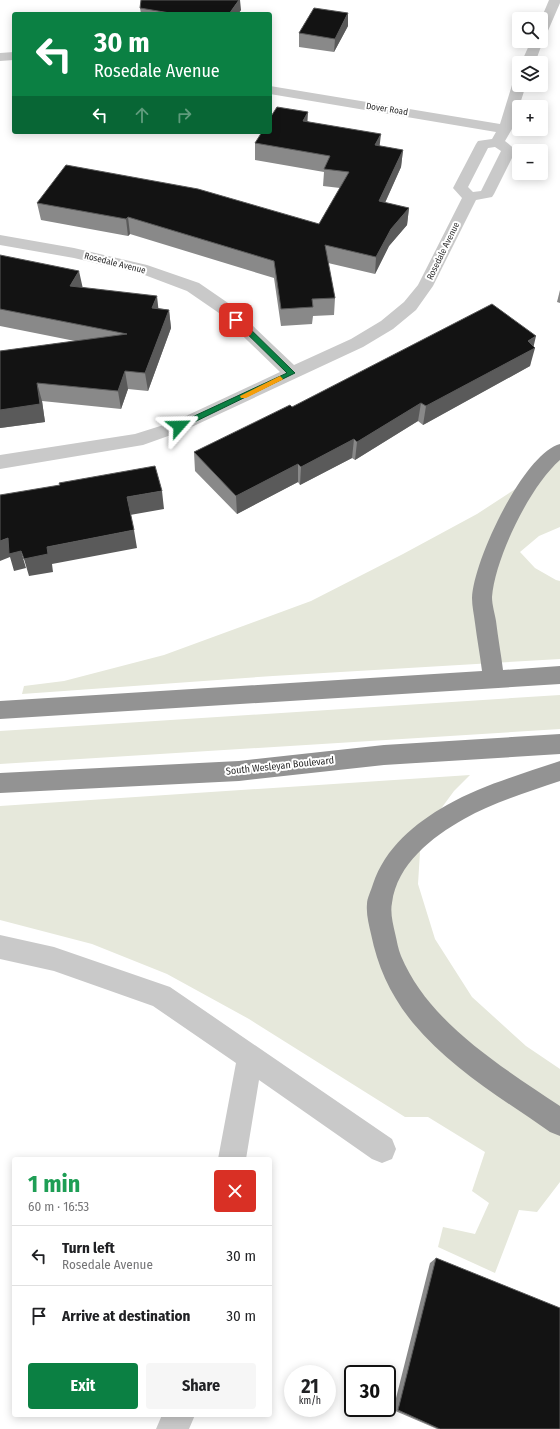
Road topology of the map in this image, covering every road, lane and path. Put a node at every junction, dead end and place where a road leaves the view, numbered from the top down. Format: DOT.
graph roads {
  1 [pos="555,0"];
  2 [pos="548,16"];
  3 [pos="12,56"];
  4 [pos="0,57"];
  5 [pos="272,90"];
  6 [pos="517,92"];
  7 [pos="505,129"];
  8 [pos="498,143"];
  9 [pos="470,197"];
  10 [pos="0,240"];
  11 [pos="292,373"];
  12 [pos="560,450"];
  13 [pos="0,462"];
  14 [pos="560,675"];
  15 [pos="494,679"];
  16 [pos="0,710"];
  17 [pos="560,744"];
  18 [pos="560,772"];
  19 [pos="0,783"];
  20 [pos="0,947"];
  21 [pos="250,1057"];
  22 [pos="560,1122"];
  23 [pos="382,1149"];
  24 [pos="232,1157"];
  25 [pos="178,1417"];
  26 [pos="172,1429"];
  1 -- 2 [label="street"];
  3 -- 4 [label="street"];
  5 -- 7 [label="street, Dover Road"];
  6 -- 7 [label="street"];
  7 -- 8 [label="street"];
  8 -- 9 [label="street"];
  8 -- 9 [label="street"];
  9 -- 11 [label="street, Rosedale Avenue"];
  10 -- 11 [label="street, Rosedale Avenue"];
  11 -- 13 [label="street, Rosedale Avenue"];
  12 -- 15 [label="highway"];
  14 -- 15 [label="highway"];
  15 -- 16 [label="highway"];
  17 -- 19 [label="highway, South Wesleyan Boulevard"];
  18 -- 22 [label="highway"];
  20 -- 21 [label="street"];
  21 -- 23 [label="street"];
  21 -- 24 [label="street"];
  25 -- 26 [label="street"];
}
